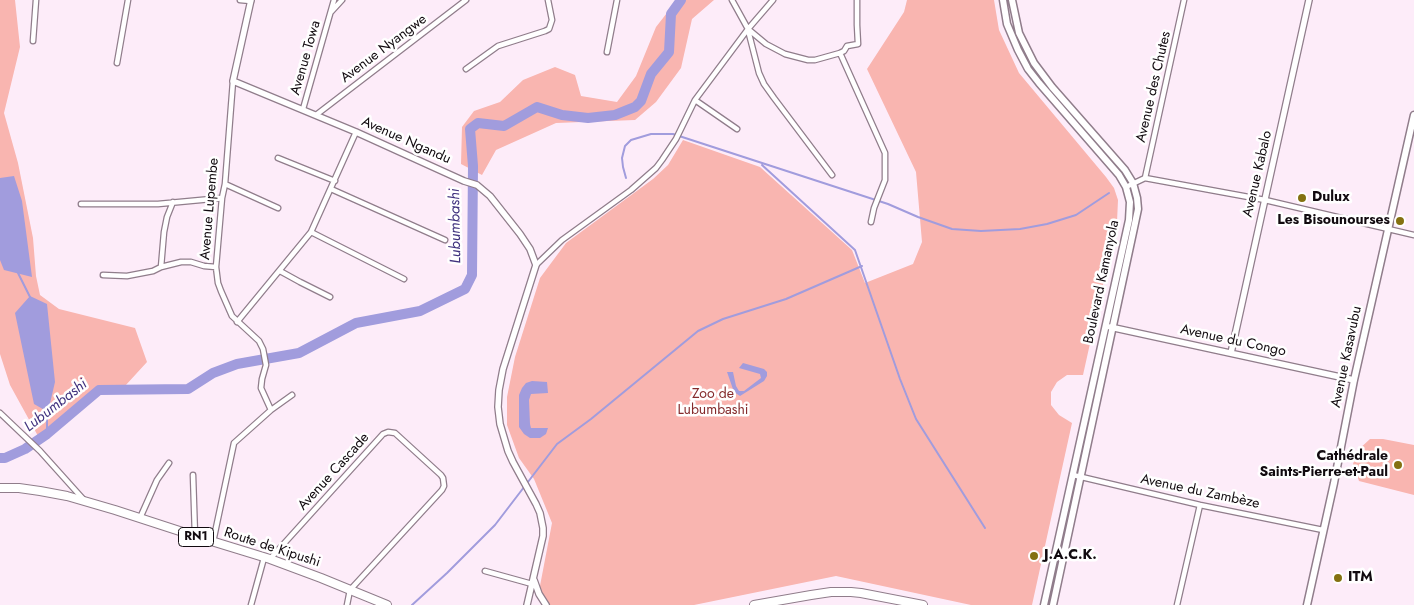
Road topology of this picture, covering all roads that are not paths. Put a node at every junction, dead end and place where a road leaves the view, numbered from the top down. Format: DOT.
graph roads {
  1 [pos="36,0"];
  2 [pos="128,0"];
  3 [pos="240,0"];
  4 [pos="334,0"];
  5 [pos="342,0"];
  6 [pos="466,0"];
  7 [pos="548,0"];
  8 [pos="617,0"];
  9 [pos="732,0"];
  10 [pos="773,0"];
  11 [pos="857,0"];
  12 [pos="1003,0"];
  13 [pos="1012,0"];
  14 [pos="1184,0"];
  15 [pos="1309,0"];
  16 [pos="251,1"];
  17 [pos="330,13"];
  18 [pos="748,29"];
  19 [pos="33,41"];
  20 [pos="607,52"];
  21 [pos="840,53"];
  22 [pos="117,64"];
  23 [pos="466,68"];
  24 [pos="233,81"];
  25 [pos="695,100"];
  26 [pos="303,110"];
  27 [pos="1414,114"];
  28 [pos="316,115"];
  29 [pos="737,128"];
  30 [pos="356,132"];
  31 [pos="278,158"];
  32 [pos="832,175"];
  33 [pos="1145,178"];
  34 [pos="335,181"];
  35 [pos="1133,183"];
  36 [pos="225,184"];
  37 [pos="1126,187"];
  38 [pos="331,189"];
  39 [pos="222,198"];
  40 [pos="1265,200"];
  41 [pos="173,202"];
  42 [pos="81,204"];
  43 [pos="278,208"];
  44 [pos="871,222"];
  45 [pos="1388,229"];
  46 [pos="311,232"];
  47 [pos="1414,234"];
  48 [pos="445,240"];
  49 [pos="536,265"];
  50 [pos="161,267"];
  51 [pos="216,267"];
  52 [pos="280,271"];
  53 [pos="103,276"];
  54 [pos="404,278"];
  55 [pos="330,298"];
  56 [pos="237,322"];
  57 [pos="1106,326"];
  58 [pos="1113,327"];
  59 [pos="1231,353"];
  60 [pos="1354,380"];
  61 [pos="292,395"];
  62 [pos="271,410"];
  63 [pos="0,413"];
  64 [pos="169,464"];
  65 [pos="193,475"];
  66 [pos="1073,476"];
  67 [pos="1081,477"];
  68 [pos="0,488"];
  69 [pos="86,502"];
  70 [pos="1200,505"];
  71 [pos="140,518"];
  72 [pos="1323,530"];
  73 [pos="195,536"];
  74 [pos="213,542"];
  75 [pos="267,558"];
  76 [pos="485,571"];
  77 [pos="533,581"];
  78 [pos="350,590"];
  79 [pos="251,605"];
  80 [pos="347,605"];
  81 [pos="388,605"];
  82 [pos="527,605"];
  83 [pos="546,605"];
  84 [pos="754,605"];
  85 [pos="923,605"];
  86 [pos="1044,605"];
  87 [pos="1053,605"];
  88 [pos="1177,605"];
  89 [pos="1307,605"];
  1 -- 19 [label="street"];
  2 -- 22 [label="street"];
  3 -- 16 [label="street"];
  4 -- 17 [label="street, Avenue Towa"];
  5 -- 17 [label="street, Avenue Towa"];
  6 -- 28 [label="street, Avenue Nyangwe"];
  7 -- 23 [label="street"];
  8 -- 20 [label="street"];
  9 -- 18 [label="street"];
  10 -- 18 [label="street"];
  11 -- 21 [label="street"];
  12 -- 37 [label="main road, Boulevard Kamanyola"];
  13 -- 35 [label="main road, Boulevard Kamanyola"];
  14 -- 33 [label="street, Avenue des Chutes"];
  15 -- 40 [label="street, Avenue Kabalo"];
  16 -- 24 [label="street"];
  17 -- 26 [label="street, Avenue Towa"];
  18 -- 21 [label="street"];
  18 -- 25 [label="street"];
  18 -- 32 [label="street"];
  21 -- 44 [label="street"];
  24 -- 26 [label="street, Avenue Ngandu"];
  24 -- 36 [label="street, Avenue Lupembe"];
  25 -- 29 [label="street"];
  25 -- 49 [label="street"];
  26 -- 28 [label="street, Avenue Ngandu"];
  27 -- 45 [label="main road, Avenue Kasavubu"];
  28 -- 30 [label="street, Avenue Ngandu"];
  30 -- 34 [label="street"];
  30 -- 49 [label="street, Avenue Ngandu"];
  31 -- 34 [label="street"];
  33 -- 35 [label="street"];
  33 -- 40 [label="street"];
  34 -- 38 [label="street"];
  35 -- 37 [label="street"];
  35 -- 58 [label="main road, Boulevard Kamanyola"];
  36 -- 39 [label="street, Avenue Lupembe"];
  36 -- 43 [label="street"];
  37 -- 57 [label="main road, Boulevard Kamanyola"];
  38 -- 46 [label="street"];
  38 -- 48 [label="street"];
  39 -- 41 [label="street"];
  39 -- 51 [label="street, Avenue Lupembe"];
  40 -- 45 [label="street"];
  40 -- 59 [label="street, Avenue Kabalo"];
  41 -- 42 [label="street"];
  41 -- 50 [label="street"];
  45 -- 47 [label="street"];
  45 -- 60 [label="main road, Avenue Kasavubu"];
  46 -- 52 [label="street"];
  46 -- 54 [label="street"];
  49 -- 77 [label="street"];
  50 -- 51 [label="street"];
  50 -- 53 [label="street"];
  51 -- 56 [label="street, Avenue Lupembe"];
  52 -- 55 [label="street"];
  52 -- 56 [label="street"];
  56 -- 62 [label="street, Avenue Lupembe"];
  57 -- 58 [label="street, Avenue du Congo"];
  57 -- 66 [label="main road, Boulevard Kamanyola"];
  58 -- 59 [label="street, Avenue du Congo"];
  58 -- 67 [label="main road, Boulevard Kamanyola"];
  59 -- 60 [label="street, Avenue du Congo"];
  60 -- 72 [label="main road, Avenue Kasavubu"];
  61 -- 62 [label="street"];
  62 -- 74 [label="street"];
  63 -- 69 [label="street"];
  64 -- 71 [label="street"];
  65 -- 73 [label="street"];
  66 -- 67 [label="street, Avenue du Zambèze"];
  66 -- 86 [label="main road, Boulevard Kamanyola"];
  67 -- 70 [label="street, Avenue du Zambèze"];
  67 -- 87 [label="main road, Boulevard Kamanyola"];
  68 -- 69 [label="highway, Route de Kipushi / RN1"];
  69 -- 71 [label="highway, Route de Kipushi / RN1"];
  70 -- 72 [label="street, Avenue du Zambèze"];
  70 -- 88 [label="street"];
  71 -- 73 [label="highway, Route de Kipushi / RN1"];
  72 -- 89 [label="main road, Avenue Kasavubu"];
  73 -- 74 [label="highway, Route de Kipushi / RN1"];
  74 -- 75 [label="highway, Route de Kipushi / RN1"];
  75 -- 78 [label="highway, Route de Kipushi / RN1"];
  75 -- 78 [label="street, Avenue Cascade"];
  75 -- 79 [label="street"];
  76 -- 77 [label="street"];
  77 -- 82 [label="street"];
  77 -- 83 [label="street"];
  78 -- 80 [label="street"];
  78 -- 81 [label="highway, Route de Kipushi / RN1"];
  84 -- 85 [label="highway"];
}
